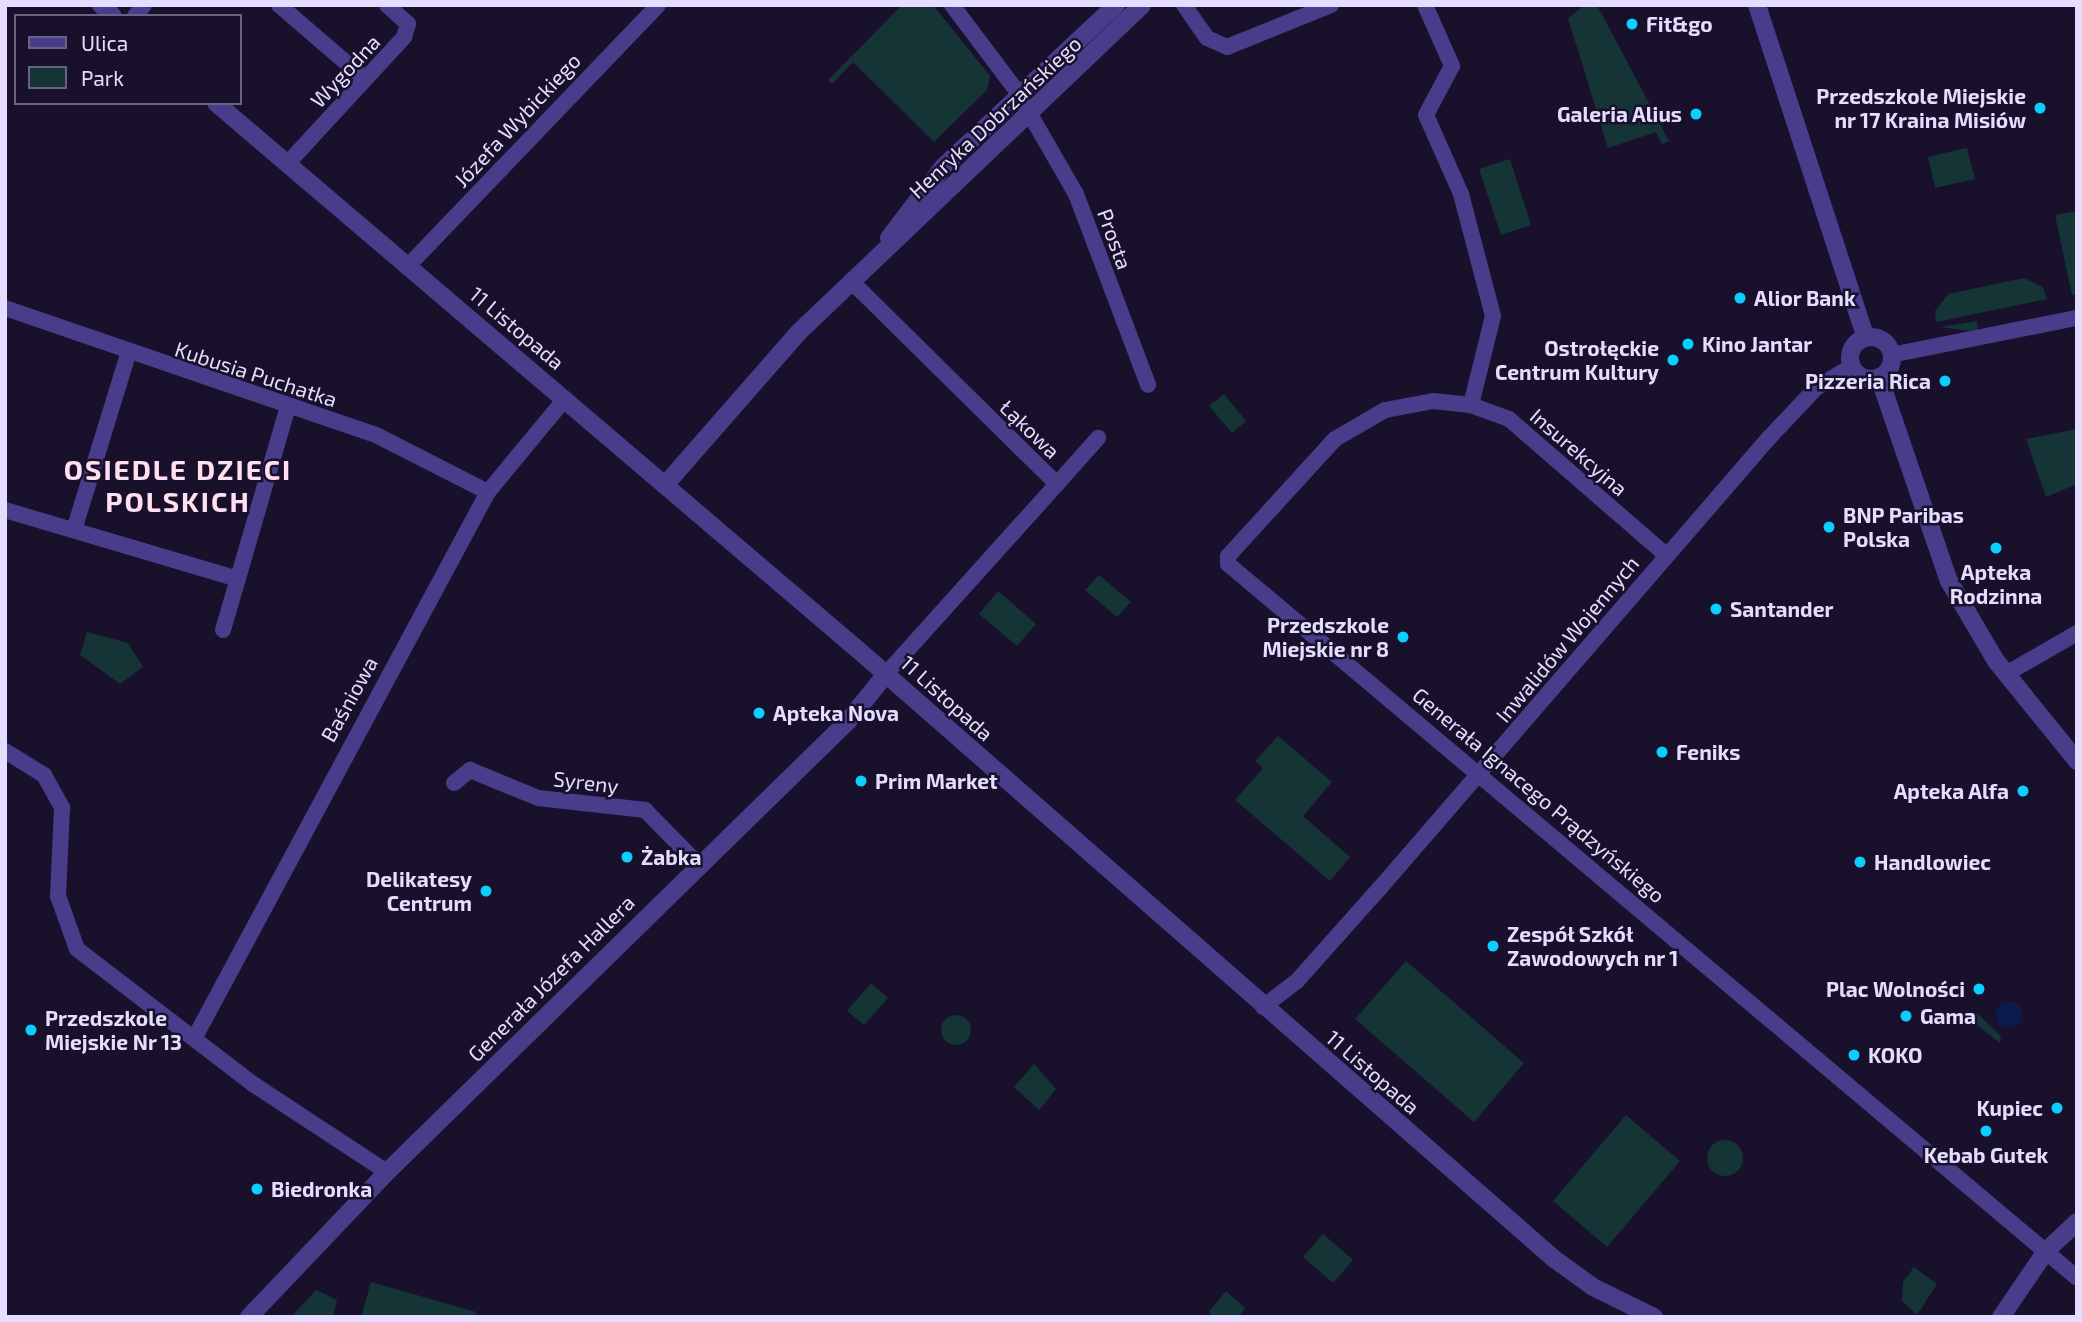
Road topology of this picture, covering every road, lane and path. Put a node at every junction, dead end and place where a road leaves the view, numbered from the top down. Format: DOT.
graph roads {
  1 [pos="279,5"];
  2 [pos="387,5"];
  3 [pos="658,5"];
  4 [pos="953,5"];
  5 [pos="1116,5"];
  6 [pos="1142,5"];
  7 [pos="1184,5"];
  8 [pos="1331,5"];
  9 [pos="1425,5"];
  10 [pos="1757,5"];
  11 [pos="365,79"];
  12 [pos="1019,96"];
  13 [pos="218,105"];
  14 [pos="1030,114"];
  15 [pos="287,164"];
  16 [pos="876,258"];
  17 [pos="408,266"];
  18 [pos="851,281"];
  19 [pos="5,308"];
  20 [pos="2077,318"];
  21 [pos="1866,338"];
  22 [pos="128,354"];
  23 [pos="1891,355"];
  24 [pos="1852,366"];
  25 [pos="1879,377"];
  26 [pos="1148,385"];
  27 [pos="565,399"];
  28 [pos="1471,405"];
  29 [pos="288,406"];
  30 [pos="1098,438"];
  31 [pos="1057,484"];
  32 [pos="665,485"];
  33 [pos="488,492"];
  34 [pos="5,510"];
  35 [pos="74,530"];
  36 [pos="1666,555"];
  37 [pos="1228,564"];
  38 [pos="238,579"];
  39 [pos="223,630"];
  40 [pos="2077,633"];
  41 [pos="886,674"];
  42 [pos="2006,674"];
  43 [pos="5,751"];
  44 [pos="2077,761"];
  45 [pos="1480,774"];
  46 [pos="454,783"];
  47 [pos="700,866"];
  48 [pos="1263,1007"];
  49 [pos="195,1037"];
  50 [pos="387,1172"];
  51 [pos="2077,1222"];
  52 [pos="2046,1251"];
  53 [pos="2077,1278"];
  54 [pos="249,1317"];
  55 [pos="1654,1317"];
  56 [pos="2001,1317"];
  1 -- 11 [label="street"];
  2 -- 11 [label="street, Wygodna"];
  3 -- 17 [label="street, Józefa Wybickiego"];
  4 -- 12 [label="street, Prosta"];
  5 -- 12 [label="street, Henryka Dobrzańskiego"];
  6 -- 14 [label="street, Henryka Dobrzańskiego"];
  7 -- 8 [label="street"];
  9 -- 28 [label="street"];
  10 -- 21 [label="street"];
  11 -- 15 [label="street, Wygodna"];
  12 -- 14 [label="street, Prosta"];
  12 -- 16 [label="street, Henryka Dobrzańskiego"];
  13 -- 15 [label="street, 11 Listopada"];
  14 -- 16 [label="street, Henryka Dobrzańskiego"];
  14 -- 26 [label="street, Prosta"];
  15 -- 17 [label="street, 11 Listopada"];
  16 -- 18 [label="street, Henryka Dobrzańskiego"];
  17 -- 27 [label="street, 11 Listopada"];
  18 -- 31 [label="street, Łąkowa"];
  18 -- 32 [label="street, Henryka Dobrzańskiego"];
  19 -- 22 [label="street, Kubusia Puchatka"];
  20 -- 23 [label="street"];
  21 -- 23 [label="street"];
  21 -- 24 [label="street"];
  22 -- 29 [label="street, Kubusia Puchatka"];
  22 -- 35 [label="street"];
  23 -- 25 [label="street"];
  24 -- 25 [label="street"];
  24 -- 36 [label="street, Inwalidów Wojennych"];
  25 -- 42 [label="street"];
  27 -- 32 [label="street, 11 Listopada"];
  27 -- 33 [label="street, Baśniowa"];
  28 -- 36 [label="street, Insurekcyjna"];
  28 -- 37 [label="street, Insurekcyjna"];
  29 -- 33 [label="street, Kubusia Puchatka"];
  29 -- 38 [label="street"];
  30 -- 31 [label="street"];
  31 -- 41 [label="street, Łąkowa"];
  32 -- 41 [label="street, 11 Listopada"];
  33 -- 49 [label="street, Baśniowa"];
  34 -- 35 [label="street"];
  35 -- 38 [label="street"];
  36 -- 45 [label="street, Inwalidów Wojennych"];
  37 -- 45 [label="street, Generała Ignacego Prądzyńskiego"];
  38 -- 39 [label="street"];
  40 -- 42 [label="street"];
  41 -- 47 [label="street, Generała Józefa Hallera"];
  41 -- 48 [label="street, 11 Listopada"];
  42 -- 44 [label="street"];
  43 -- 49 [label="street"];
  45 -- 48 [label="street, Inwalidów Wojennych"];
  45 -- 52 [label="street, Generała Ignacego Prądzyńskiego"];
  46 -- 47 [label="street, Syreny"];
  47 -- 50 [label="street, Generała Józefa Hallera"];
  48 -- 55 [label="street, 11 Listopada"];
  49 -- 50 [label="street"];
  50 -- 54 [label="street, Generała Józefa Hallera"];
  51 -- 52 [label="street"];
  52 -- 53 [label="street, Generała Ignacego Prądzyńskiego"];
  52 -- 56 [label="street"];
}
